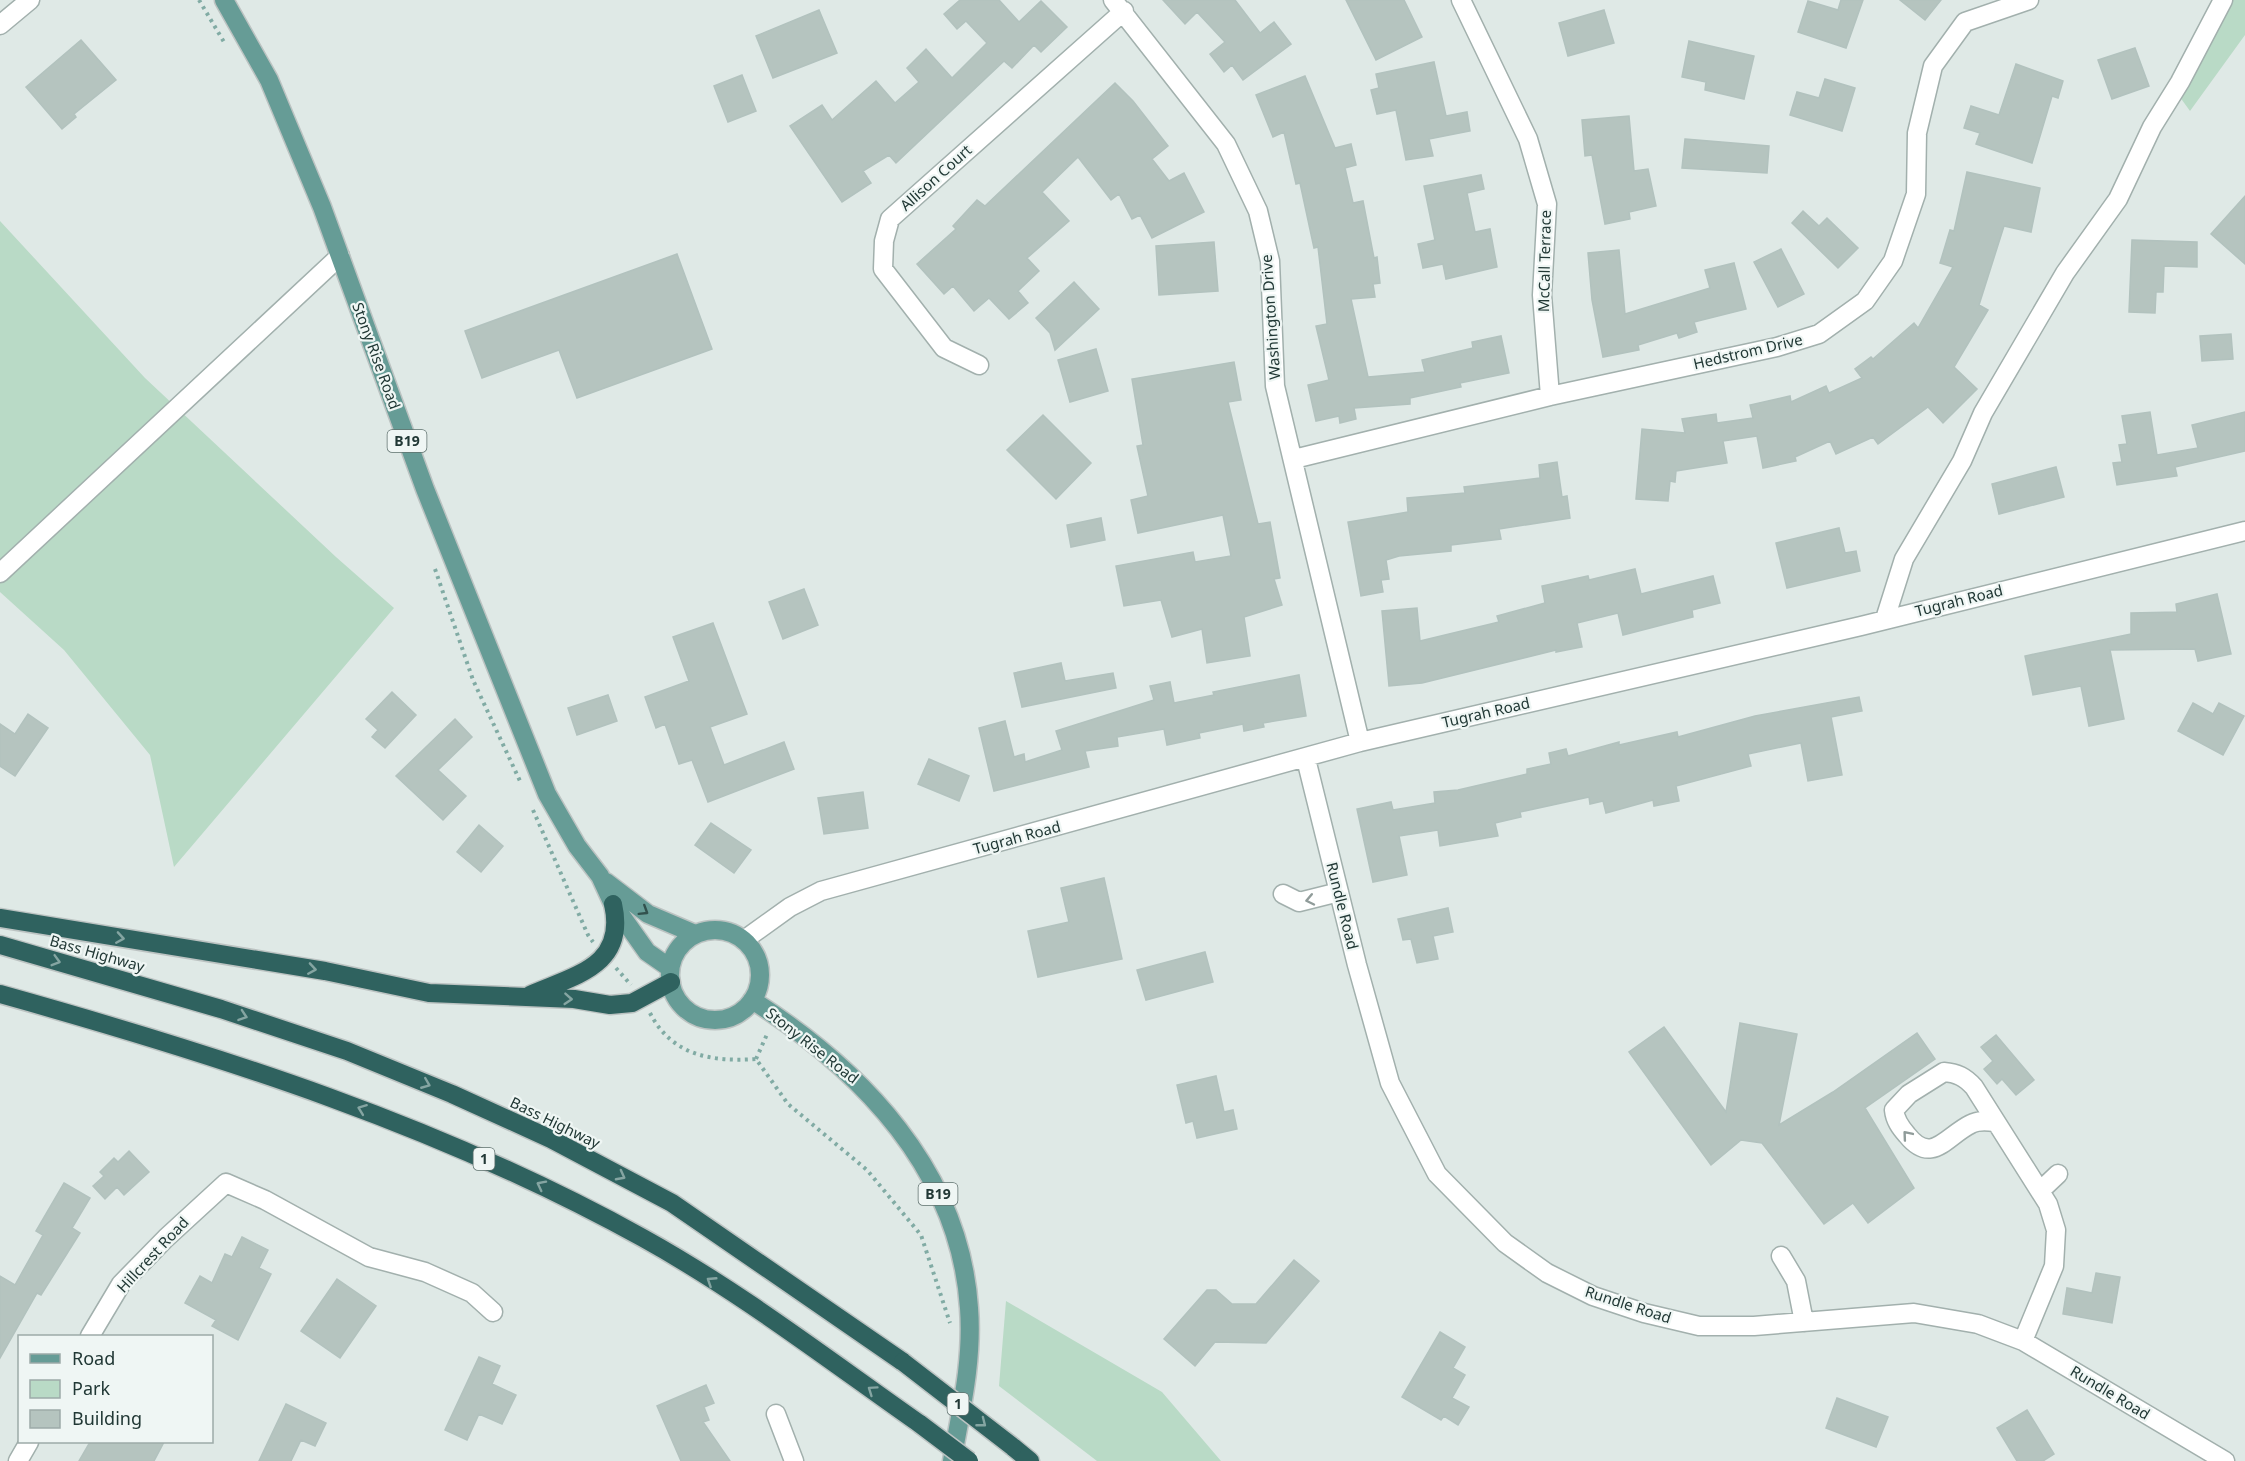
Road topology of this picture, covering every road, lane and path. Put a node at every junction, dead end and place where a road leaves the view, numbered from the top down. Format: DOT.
graph roads {
  1 [pos="30,0"];
  2 [pos="224,0"];
  3 [pos="1461,0"];
  4 [pos="2029,0"];
  5 [pos="2223,0"];
  6 [pos="1119,6"];
  7 [pos="0,25"];
  8 [pos="340,256"];
  9 [pos="979,365"];
  10 [pos="1550,396"];
  11 [pos="1294,459"];
  12 [pos="2245,531"];
  13 [pos="0,573"];
  14 [pos="1886,620"];
  15 [pos="1360,742"];
  16 [pos="1306,759"];
  17 [pos="600,876"];
  18 [pos="1339,892"];
  19 [pos="1282,894"];
  20 [pos="614,904"];
  21 [pos="0,918"];
  22 [pos="695,934"];
  23 [pos="744,940"];
  24 [pos="0,945"];
  25 [pos="670,975"];
  26 [pos="0,994"];
  27 [pos="526,997"];
  28 [pos="642,997"];
  29 [pos="752,1000"];
  30 [pos="776,1015"];
  31 [pos="756,1059"];
  32 [pos="1995,1122"];
  33 [pos="2058,1174"];
  34 [pos="2040,1191"];
  35 [pos="1781,1256"];
  36 [pos="494,1312"];
  37 [pos="1804,1322"];
  38 [pos="951,1326"];
  39 [pos="91,1335"];
  40 [pos="2023,1341"];
  41 [pos="776,1414"];
  42 [pos="28,1443"];
  43 [pos="18,1461"];
  44 [pos="794,1461"];
  45 [pos="952,1461"];
  46 [pos="969,1461"];
  47 [pos="1030,1461"];
  48 [pos="2225,1461"];
  1 -- 7 [label="street"];
  2 -- 8 [label="main road, Stony Rise Road / B19"];
  3 -- 10 [label="street, McCall Terrace"];
  4 -- 10 [label="street, Hedstrom Drive"];
  5 -- 14 [label="street"];
  6 -- 9 [label="street, Allison Court"];
  6 -- 11 [label="street, Washington Drive"];
  8 -- 13 [label="street"];
  8 -- 17 [label="main road, Stony Rise Road / B19"];
  10 -- 11 [label="street, Hedstrom Drive"];
  11 -- 15 [label="street, Washington Drive"];
  12 -- 14 [label="street, Tugrah Road"];
  14 -- 15 [label="street, Tugrah Road"];
  15 -- 16 [label="street, Tugrah Road"];
  16 -- 18 [label="street, Rundle Road"];
  16 -- 23 [label="street, Tugrah Road"];
  17 -- 20 [label="main road, Stony Rise Road / B19"];
  17 -- 22 [label="main road, Stony Rise Road / B19, one-way"];
  18 -- 19 [label="street, one-way"];
  18 -- 37 [label="street, Rundle Road"];
  20 -- 25 [label="main road, Stony Rise Road / B19"];
  20 -- 27 [label="highway"];
  21 -- 27 [label="highway, one-way"];
  22 -- 23 [label="main road, B19"];
  22 -- 25 [label="main road"];
  23 -- 29 [label="main road"];
  24 -- 47 [label="highway, Bass Highway / 1, one-way, bridge"];
  25 -- 28 [label="highway"];
  25 -- 29 [label="main road, B19"];
  46 -- 26 [label="highway, 1, one-way, bridge"];
  27 -- 28 [label="highway, one-way"];
  28 -- 31 [label="path"];
  29 -- 30 [label="main road, Stony Rise Road / B19"];
  30 -- 31 [label="path"];
  30 -- 45 [label="main road, Stony Rise Road / B19"];
  31 -- 38 [label="path"];
  32 -- 32 [label="street, one-way"];
  32 -- 34 [label="street"];
  33 -- 34 [label="street"];
  34 -- 40 [label="street"];
  35 -- 37 [label="street"];
  36 -- 39 [label="street, Hillcrest Road"];
  37 -- 40 [label="street, Rundle Road"];
  40 -- 48 [label="street, Rundle Road"];
  41 -- 44 [label="street"];
  42 -- 43 [label="street"];
}
